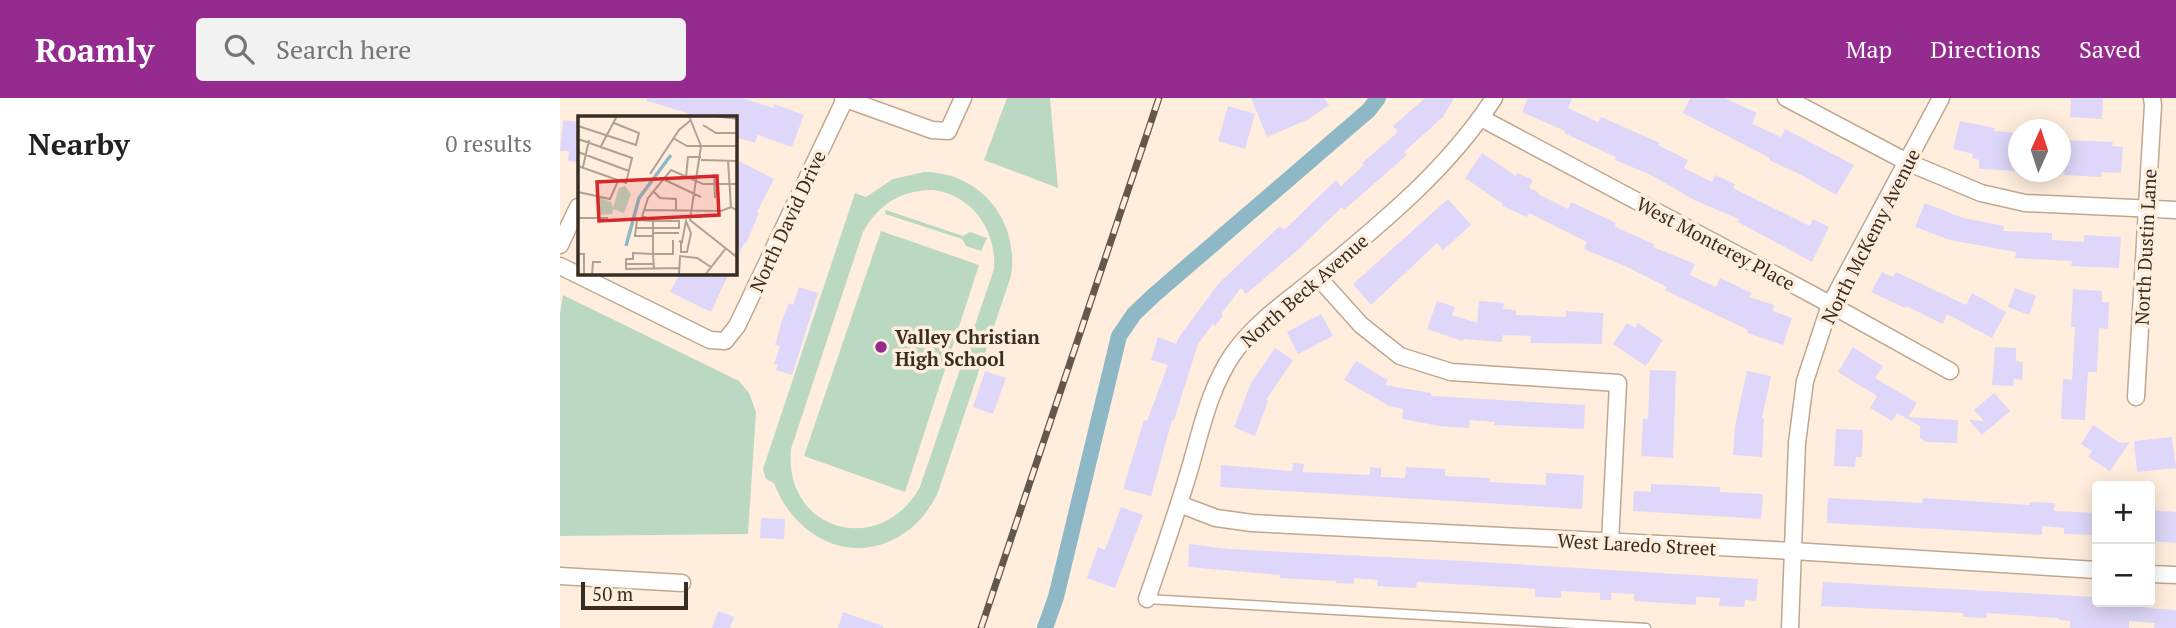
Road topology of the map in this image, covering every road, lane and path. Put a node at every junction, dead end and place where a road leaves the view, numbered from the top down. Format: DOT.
graph roads {
  1 [pos="844,98"];
  2 [pos="963,98"];
  3 [pos="1494,98"];
  4 [pos="1786,98"];
  5 [pos="1941,98"];
  6 [pos="2152,98"];
  7 [pos="1481,118"];
  8 [pos="1907,162"];
  9 [pos="578,207"];
  10 [pos="2147,209"];
  11 [pos="2176,211"];
  12 [pos="560,245"];
  13 [pos="560,266"];
  14 [pos="578,275"];
  15 [pos="578,275"];
  16 [pos="1317,276"];
  17 [pos="1830,305"];
  18 [pos="1950,371"];
  19 [pos="2136,397"];
  20 [pos="1180,504"];
  21 [pos="1610,543"];
  22 [pos="1793,551"];
  23 [pos="2092,570"];
  24 [pos="2155,574"];
  25 [pos="2176,575"];
  26 [pos="560,576"];
  27 [pos="682,583"];
  28 [pos="1147,599"];
  29 [pos="1646,628"];
  30 [pos="1790,628"];
  1 -- 2 [label="street"];
  1 -- 14 [label="street, North David Drive"];
  3 -- 7 [label="street, North Beck Avenue"];
  4 -- 8 [label="street"];
  5 -- 8 [label="street, North McKemy Avenue"];
  6 -- 10 [label="street, North Dustin Lane"];
  7 -- 16 [label="street, North Beck Avenue"];
  7 -- 17 [label="street, West Monterey Place"];
  8 -- 10 [label="street"];
  8 -- 17 [label="street, North McKemy Avenue"];
  9 -- 12 [label="street"];
  10 -- 11 [label="street"];
  10 -- 19 [label="street, North Dustin Lane"];
  13 -- 15 [label="street, North David Drive"];
  16 -- 20 [label="street, North Beck Avenue"];
  16 -- 21 [label="street"];
  17 -- 18 [label="street, West Monterey Place"];
  17 -- 22 [label="street, North McKemy Avenue"];
  20 -- 21 [label="street, West Laredo Street"];
  20 -- 28 [label="street, North Beck Avenue"];
  21 -- 22 [label="street, West Laredo Street"];
  22 -- 23 [label="street, West Laredo Street"];
  22 -- 30 [label="street, North McKemy Avenue"];
  24 -- 25 [label="street"];
  26 -- 27 [label="street"];
  28 -- 29 [label="lane"];
}
